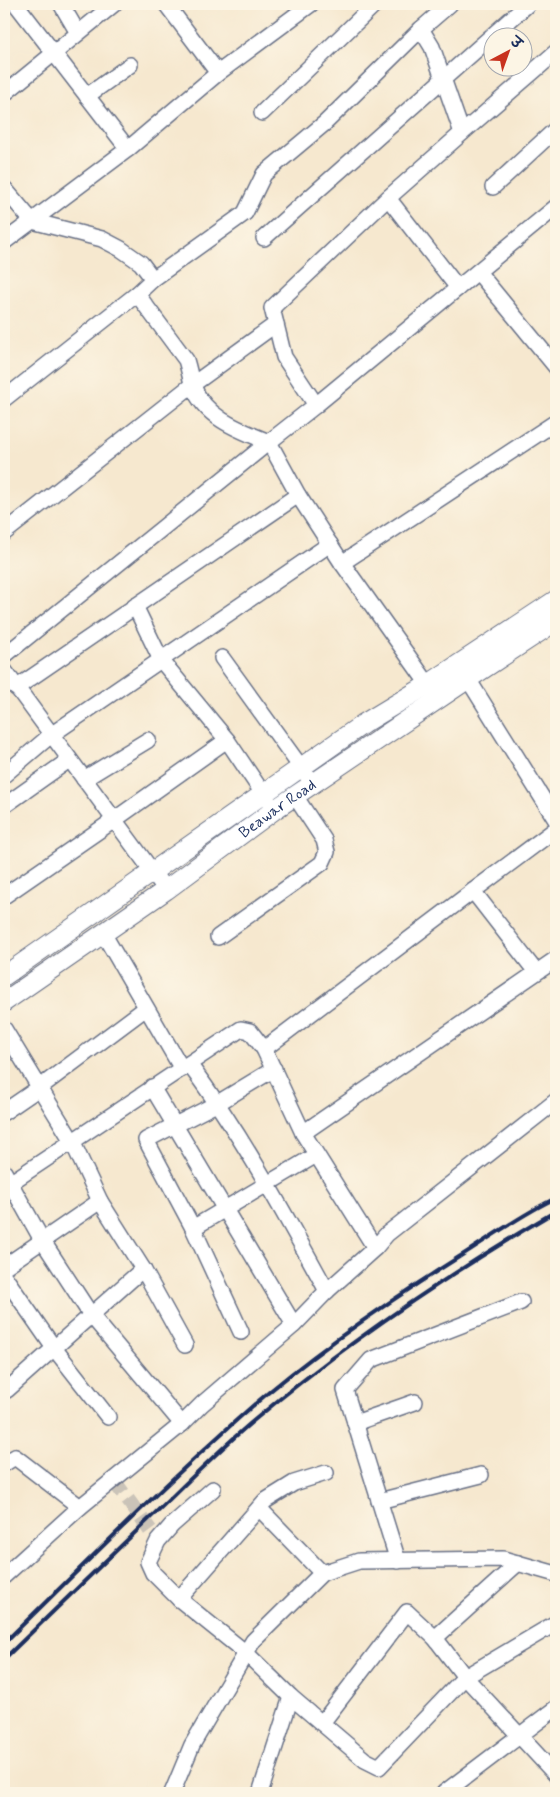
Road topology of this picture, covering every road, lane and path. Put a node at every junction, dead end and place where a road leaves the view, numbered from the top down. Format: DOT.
graph roads {
  1 [pos="16,4"];
  2 [pos="61,4"];
  3 [pos="166,4"];
  4 [pos="311,4"];
  5 [pos="375,4"];
  6 [pos="450,4"];
  7 [pos="528,4"];
  8 [pos="108,6"];
  9 [pos="420,29"];
  10 [pos="78,33"];
  11 [pos="556,52"];
  12 [pos="54,53"];
  13 [pos="130,65"];
  14 [pos="218,73"];
  15 [pos="442,78"];
  16 [pos="6,86"];
  17 [pos="88,96"];
  18 [pos="262,112"];
  19 [pos="556,129"];
  20 [pos="462,133"];
  21 [pos="128,148"];
  22 [pos="4,188"];
  23 [pos="493,188"];
  24 [pos="388,198"];
  25 [pos="556,207"];
  26 [pos="32,221"];
  27 [pos="264,238"];
  28 [pos="4,242"];
  29 [pos="478,272"];
  30 [pos="153,279"];
  31 [pos="458,288"];
  32 [pos="137,294"];
  33 [pos="276,324"];
  34 [pos="556,367"];
  35 [pos="192,385"];
  36 [pos="4,398"];
  37 [pos="316,406"];
  38 [pos="556,422"];
  39 [pos="268,442"];
  40 [pos="298,495"];
  41 [pos="4,533"];
  42 [pos="330,544"];
  43 [pos="342,563"];
  44 [pos="556,600"];
  45 [pos="135,606"];
  46 [pos="556,621"];
  47 [pos="4,656"];
  48 [pos="222,658"];
  49 [pos="161,660"];
  50 [pos="4,670"];
  51 [pos="468,679"];
  52 [pos="16,688"];
  53 [pos="433,692"];
  54 [pos="51,735"];
  55 [pos="148,740"];
  56 [pos="227,740"];
  57 [pos="69,760"];
  58 [pos="300,768"];
  59 [pos="4,774"];
  60 [pos="84,779"];
  61 [pos="313,784"];
  62 [pos="264,794"];
  63 [pos="295,796"];
  64 [pos="4,806"];
  65 [pos="274,810"];
  66 [pos="114,820"];
  67 [pos="556,820"];
  68 [pos="556,829"];
  69 [pos="152,871"];
  70 [pos="166,890"];
  71 [pos="473,890"];
  72 [pos="4,896"];
  73 [pos="103,933"];
  74 [pos="218,937"];
  75 [pos="556,959"];
  76 [pos="536,972"];
  77 [pos="4,976"];
  78 [pos="4,1002"];
  79 [pos="146,1008"];
  80 [pos="4,1029"];
  81 [pos="264,1049"];
  82 [pos="186,1066"];
  83 [pos="274,1069"];
  84 [pos="152,1087"];
  85 [pos="39,1088"];
  86 [pos="556,1100"];
  87 [pos="218,1103"];
  88 [pos="4,1112"];
  89 [pos="175,1124"];
  90 [pos="303,1133"];
  91 [pos="72,1141"];
  92 [pos="316,1155"];
  93 [pos="6,1180"];
  94 [pos="268,1184"];
  95 [pos="100,1201"];
  96 [pos="226,1208"];
  97 [pos="193,1228"];
  98 [pos="42,1240"];
  99 [pos="375,1248"];
  100 [pos="4,1267"];
  101 [pos="143,1269"];
  102 [pos="4,1276"];
  103 [pos="327,1291"];
  104 [pos="521,1302"];
  105 [pos="91,1315"];
  106 [pos="294,1325"];
  107 [pos="241,1332"];
  108 [pos="185,1345"];
  109 [pos="54,1348"];
  110 [pos="7,1390"];
  111 [pos="414,1402"];
  112 [pos="108,1417"];
  113 [pos="355,1423"];
  114 [pos="182,1424"];
  115 [pos="4,1464"];
  116 [pos="326,1473"];
  117 [pos="480,1475"];
  118 [pos="213,1489"];
  119 [pos="379,1501"];
  120 [pos="80,1508"];
  121 [pos="259,1508"];
  122 [pos="398,1561"];
  123 [pos="518,1563"];
  124 [pos="6,1569"];
  125 [pos="322,1573"];
  126 [pos="556,1574"];
  127 [pos="179,1599"];
  128 [pos="556,1623"];
  129 [pos="435,1638"];
  130 [pos="246,1653"];
  131 [pos="465,1677"];
  132 [pos="291,1697"];
  133 [pos="556,1708"];
  134 [pos="322,1724"];
  135 [pos="520,1736"];
  136 [pos="556,1775"];
  137 [pos="172,1793"];
  138 [pos="260,1793"];
  139 [pos="444,1793"];
  1 -- 12 [label="street"];
  2 -- 10 [label="street"];
  3 -- 14 [label="street"];
  4 -- 14 [label="street"];
  5 -- 18 [label="street"];
  6 -- 9 [label="street"];
  7 -- 15 [label="street"];
  8 -- 10 [label="street"];
  9 -- 15 [label="street"];
  9 -- 30 [label="street"];
  10 -- 12 [label="street"];
  11 -- 20 [label="street"];
  12 -- 16 [label="street"];
  12 -- 17 [label="street"];
  13 -- 17 [label="street"];
  14 -- 21 [label="street"];
  15 -- 20 [label="street"];
  15 -- 27 [label="street"];
  17 -- 21 [label="street"];
  19 -- 23 [label="street"];
  20 -- 24 [label="street"];
  21 -- 26 [label="street"];
  22 -- 26 [label="street"];
  24 -- 31 [label="street"];
  24 -- 33 [label="street"];
  25 -- 29 [label="street"];
  26 -- 28 [label="street"];
  26 -- 30 [label="street"];
  29 -- 31 [label="street"];
  29 -- 34 [label="street"];
  30 -- 32 [label="street"];
  31 -- 37 [label="street"];
  32 -- 35 [label="street"];
  32 -- 36 [label="street"];
  33 -- 35 [label="street"];
  33 -- 37 [label="street"];
  35 -- 39 [label="street"];
  35 -- 41 [label="street"];
  37 -- 39 [label="street"];
  38 -- 43 [label="street"];
  39 -- 40 [label="street"];
  39 -- 47 [label="street"];
  40 -- 42 [label="street"];
  40 -- 45 [label="street"];
  42 -- 43 [label="street"];
  42 -- 49 [label="street"];
  43 -- 53 [label="street"];
  44 -- 53 [label="main road, Beawar Road"];
  45 -- 49 [label="street"];
  45 -- 52 [label="street"];
  46 -- 51 [label="main road, Beawar Road"];
  48 -- 58 [label="street"];
  49 -- 54 [label="street"];
  49 -- 56 [label="street"];
  50 -- 52 [label="street"];
  51 -- 53 [label="main road, Beawar Road"];
  51 -- 67 [label="street"];
  52 -- 54 [label="street"];
  53 -- 58 [label="main road, Beawar Road"];
  53 -- 61 [label="main road, Beawar Road"];
  54 -- 57 [label="street"];
  54 -- 59 [label="street"];
  55 -- 60 [label="street"];
  56 -- 62 [label="street"];
  56 -- 66 [label="street"];
  57 -- 60 [label="street"];
  57 -- 64 [label="street"];
  58 -- 61 [label="street"];
  58 -- 62 [label="main road, Beawar Road"];
  60 -- 66 [label="street"];
  61 -- 63 [label="main road, Beawar Road"];
  62 -- 65 [label="street"];
  62 -- 69 [label="main road, Beawar Road"];
  63 -- 65 [label="main road, Beawar Road"];
  63 -- 74 [label="street"];
  65 -- 70 [label="main road, Beawar Road"];
  66 -- 69 [label="street"];
  66 -- 72 [label="street"];
  68 -- 71 [label="street"];
  69 -- 70 [label="street"];
  69 -- 77 [label="main road, Beawar Road"];
  70 -- 73 [label="main road, Beawar Road"];
  71 -- 76 [label="street"];
  71 -- 81 [label="street"];
  73 -- 78 [label="main road, Beawar Road"];
  73 -- 79 [label="street"];
  75 -- 76 [label="street"];
  76 -- 90 [label="street"];
  79 -- 82 [label="street"];
  79 -- 85 [label="street"];
  80 -- 85 [label="street"];
  81 -- 82 [label="street"];
  81 -- 83 [label="street"];
  82 -- 84 [label="street"];
  82 -- 87 [label="street"];
  83 -- 87 [label="street"];
  83 -- 90 [label="street"];
  84 -- 89 [label="street"];
  84 -- 91 [label="street"];
  85 -- 88 [label="street"];
  85 -- 91 [label="street"];
  86 -- 99 [label="street"];
  87 -- 89 [label="street"];
  87 -- 94 [label="street"];
  89 -- 96 [label="street"];
  89 -- 97 [label="street"];
  90 -- 92 [label="street"];
  91 -- 93 [label="street"];
  91 -- 95 [label="street"];
  92 -- 94 [label="street"];
  92 -- 99 [label="street"];
  93 -- 98 [label="street"];
  94 -- 96 [label="street"];
  94 -- 103 [label="street"];
  95 -- 98 [label="street"];
  95 -- 101 [label="street"];
  96 -- 97 [label="street"];
  96 -- 106 [label="street"];
  97 -- 107 [label="street"];
  98 -- 100 [label="street"];
  98 -- 105 [label="street"];
  99 -- 103 [label="street"];
  101 -- 105 [label="street"];
  101 -- 108 [label="street"];
  102 -- 109 [label="street"];
  103 -- 106 [label="street"];
  104 -- 113 [label="street"];
  105 -- 109 [label="street"];
  105 -- 114 [label="street"];
  106 -- 114 [label="street"];
  109 -- 110 [label="street"];
  109 -- 112 [label="street"];
  111 -- 113 [label="street"];
  113 -- 119 [label="street"];
  114 -- 120 [label="street"];
  115 -- 120 [label="street"];
  116 -- 121 [label="street"];
  117 -- 119 [label="street"];
  118 -- 127 [label="street"];
  119 -- 122 [label="street"];
  120 -- 124 [label="street"];
  121 -- 125 [label="street"];
  121 -- 127 [label="street"];
  122 -- 123 [label="street"];
  122 -- 125 [label="street"];
  123 -- 126 [label="street"];
  123 -- 129 [label="street"];
  125 -- 130 [label="street"];
  127 -- 130 [label="street"];
  128 -- 131 [label="street"];
  129 -- 131 [label="street"];
  129 -- 134 [label="street"];
  130 -- 132 [label="street"];
  130 -- 137 [label="street"];
  131 -- 134 [label="street"];
  131 -- 135 [label="street"];
  132 -- 134 [label="street"];
  132 -- 138 [label="street"];
  133 -- 135 [label="street"];
  135 -- 136 [label="street"];
  135 -- 139 [label="street"];
}
